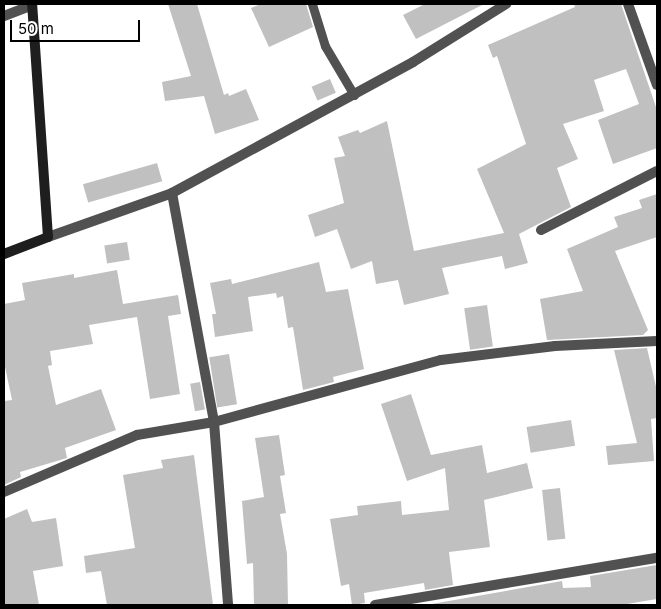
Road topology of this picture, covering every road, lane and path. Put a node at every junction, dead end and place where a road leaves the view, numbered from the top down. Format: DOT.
graph roads {
  1 [pos="32,4"];
  2 [pos="312,4"];
  3 [pos="506,4"];
  4 [pos="628,4"];
  5 [pos="4,16"];
  6 [pos="657,85"];
  7 [pos="354,95"];
  8 [pos="657,171"];
  9 [pos="172,193"];
  10 [pos="541,230"];
  11 [pos="48,237"];
  12 [pos="4,254"];
  13 [pos="657,341"];
  14 [pos="214,422"];
  15 [pos="4,492"];
  16 [pos="657,558"];
  17 [pos="228,605"];
  18 [pos="375,605"];
  1 -- 5 [label="street"];
  1 -- 11 [label="street"];
  2 -- 7 [label="lane"];
  3 -- 7 [label="street"];
  4 -- 6 [label="street"];
  7 -- 9 [label="street"];
  8 -- 10 [label="street"];
  9 -- 11 [label="street"];
  9 -- 14 [label="street"];
  11 -- 12 [label="street"];
  13 -- 14 [label="street"];
  14 -- 15 [label="street"];
  14 -- 17 [label="street"];
  16 -- 18 [label="street"];
}
